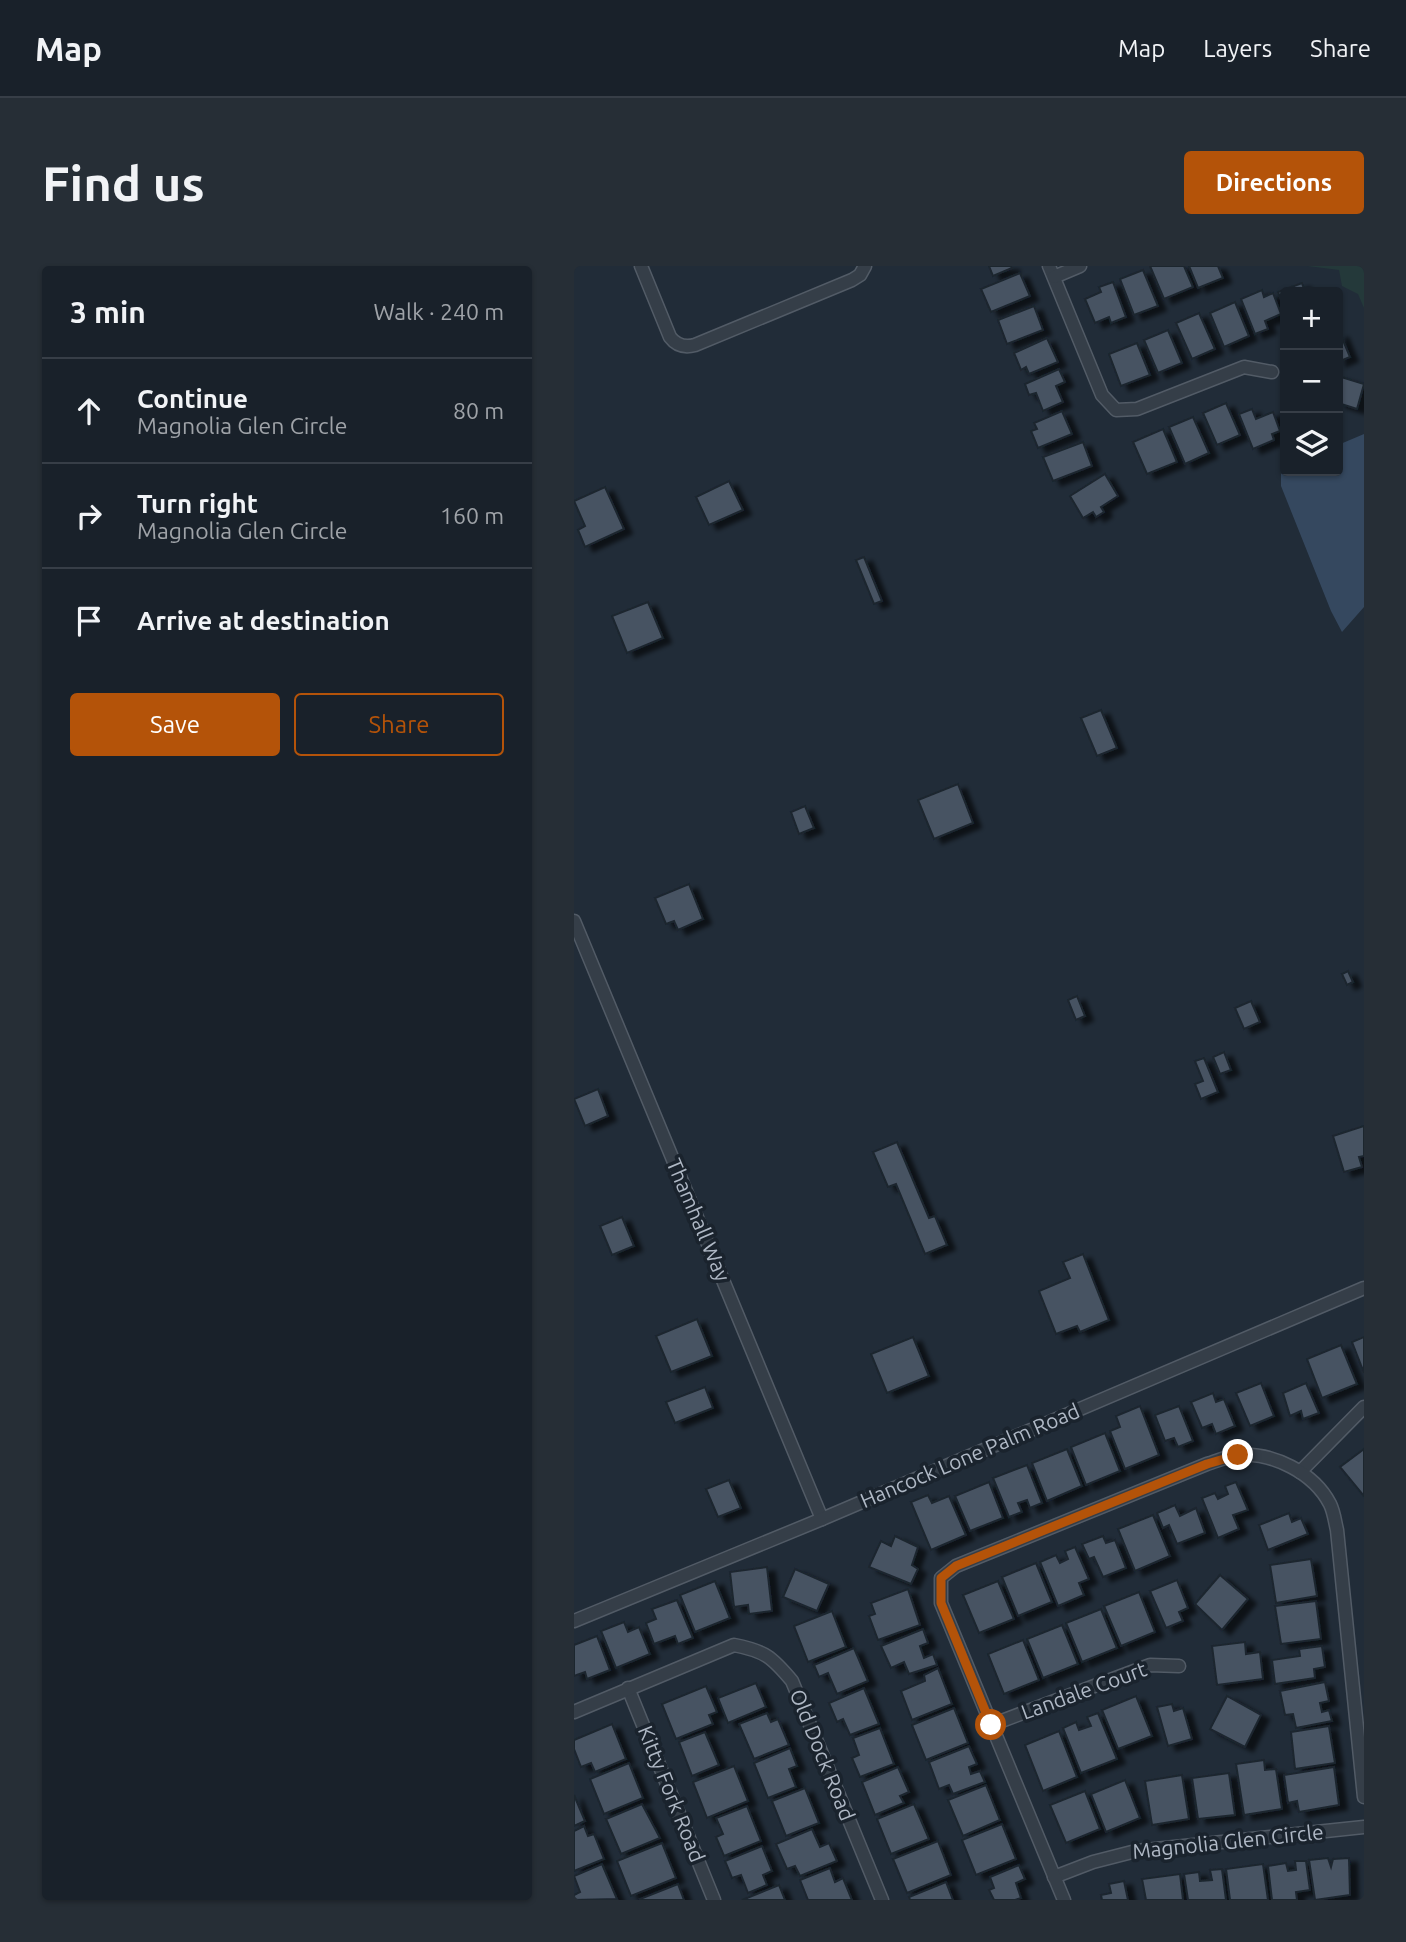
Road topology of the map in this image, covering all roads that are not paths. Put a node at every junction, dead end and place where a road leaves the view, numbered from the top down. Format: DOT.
graph roads {
  1 [pos="641,266"];
  2 [pos="865,266"];
  3 [pos="1080,266"];
  4 [pos="1051,272"];
  5 [pos="1272,372"];
  6 [pos="574,921"];
  7 [pos="1364,1288"];
  8 [pos="1364,1407"];
  9 [pos="1300,1472"];
  10 [pos="822,1519"];
  11 [pos="574,1621"];
  12 [pos="1179,1666"];
  13 [pos="628,1688"];
  14 [pos="574,1712"];
  15 [pos="991,1725"];
  16 [pos="1364,1797"];
  17 [pos="1364,1827"];
  18 [pos="1054,1877"];
  19 [pos="713,1900"];
  20 [pos="881,1900"];
  21 [pos="1064,1900"];
  1 -- 2 [label="street"];
  3 -- 4 [label="street"];
  4 -- 5 [label="street"];
  6 -- 10 [label="street, Thamhall Way"];
  7 -- 10 [label="street, Hancock Lone Palm Road"];
  8 -- 9 [label="street"];
  9 -- 15 [label="street"];
  9 -- 16 [label="street"];
  10 -- 11 [label="street, Hancock Lone Palm Road"];
  12 -- 15 [label="street, Landale Court"];
  13 -- 14 [label="street, Old Dock Road"];
  13 -- 19 [label="street, Kitty Fork Road"];
  13 -- 20 [label="street, Old Dock Road"];
  15 -- 18 [label="street"];
  17 -- 18 [label="street, Magnolia Glen Circle"];
  18 -- 21 [label="street"];
}
